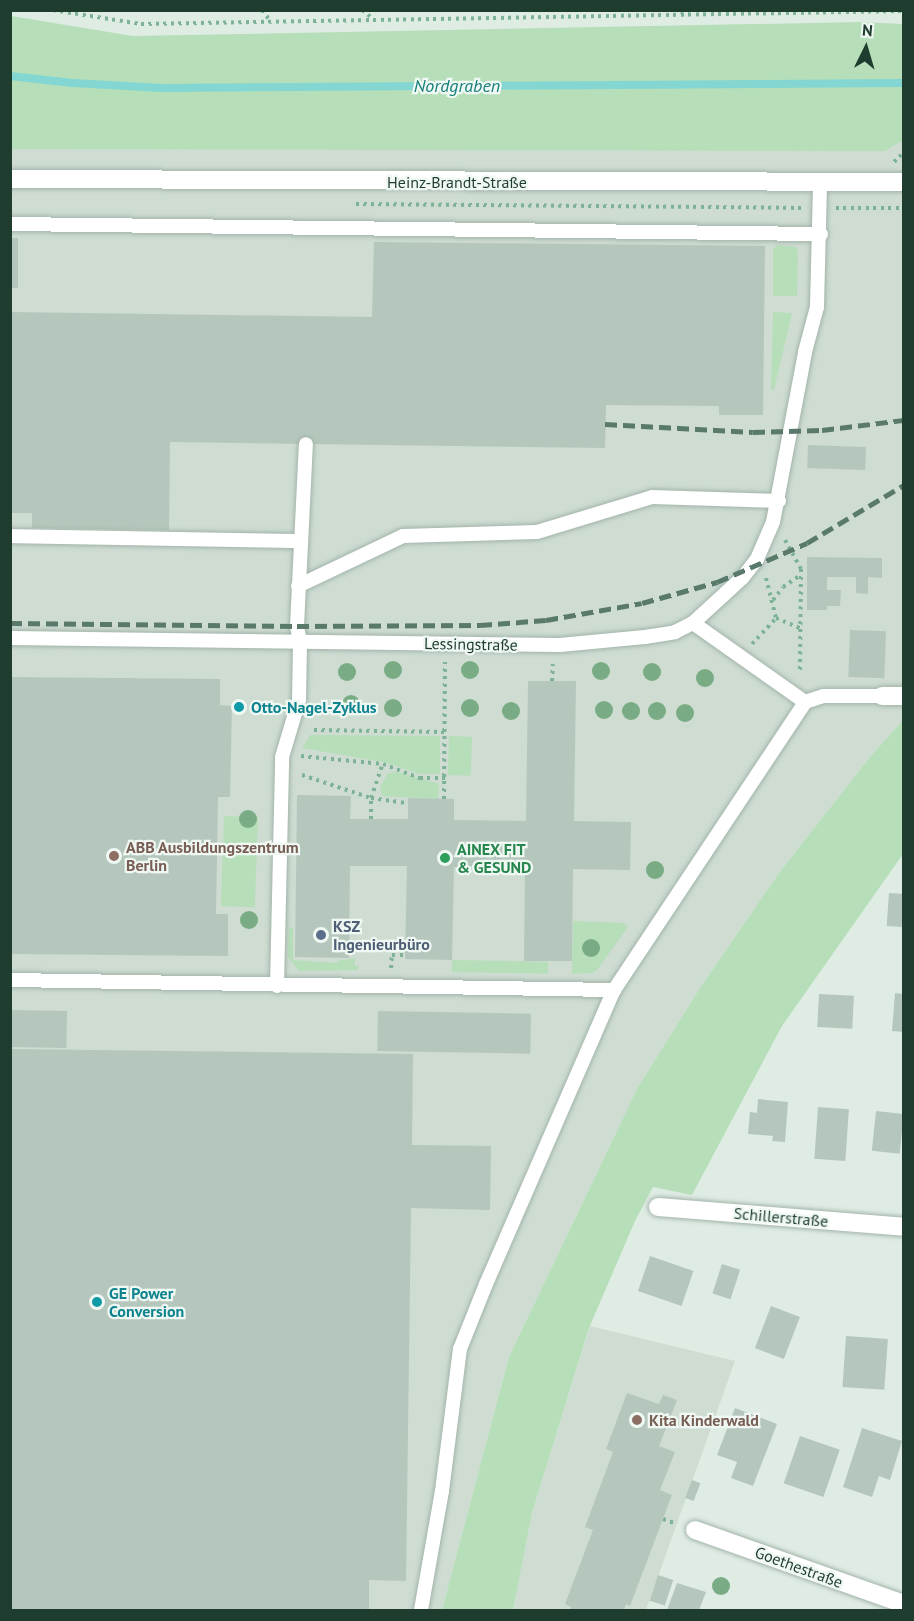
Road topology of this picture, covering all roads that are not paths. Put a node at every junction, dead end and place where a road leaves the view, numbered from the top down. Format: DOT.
graph roads {
  1 [pos="10,179"];
  2 [pos="820,182"];
  3 [pos="903,182"];
  4 [pos="10,224"];
  5 [pos="821,234"];
  6 [pos="306,444"];
  7 [pos="779,501"];
  8 [pos="10,536"];
  9 [pos="301,541"];
  10 [pos="298,586"];
  11 [pos="693,623"];
  12 [pos="10,638"];
  13 [pos="300,642"];
  14 [pos="882,696"];
  15 [pos="903,696"];
  16 [pos="805,702"];
  17 [pos="10,980"];
  18 [pos="277,986"];
  19 [pos="614,990"];
  20 [pos="658,1207"];
  21 [pos="903,1227"];
  22 [pos="695,1530"];
  23 [pos="903,1604"];
  24 [pos="421,1611"];
  1 -- 2 [label="street, Heinz-Brandt-Straße"];
  2 -- 3 [label="street, Heinz-Brandt-Straße"];
  2 -- 5 [label="lane, Lessingstraße"];
  4 -- 5 [label="lane"];
  5 -- 7 [label="lane, Lessingstraße"];
  6 -- 9 [label="lane"];
  7 -- 10 [label="lane"];
  7 -- 11 [label="lane, Lessingstraße"];
  8 -- 9 [label="lane"];
  9 -- 10 [label="lane"];
  10 -- 13 [label="lane"];
  11 -- 13 [label="lane, Lessingstraße"];
  11 -- 16 [label="lane"];
  12 -- 13 [label="lane, Lessingstraße"];
  13 -- 18 [label="lane"];
  14 -- 15 [label="street"];
  14 -- 16 [label="lane"];
  16 -- 19 [label="lane"];
  17 -- 18 [label="lane"];
  18 -- 19 [label="lane"];
  19 -- 24 [label="lane"];
  20 -- 21 [label="street, Schillerstraße"];
  22 -- 23 [label="street, Goethestraße"];
}
